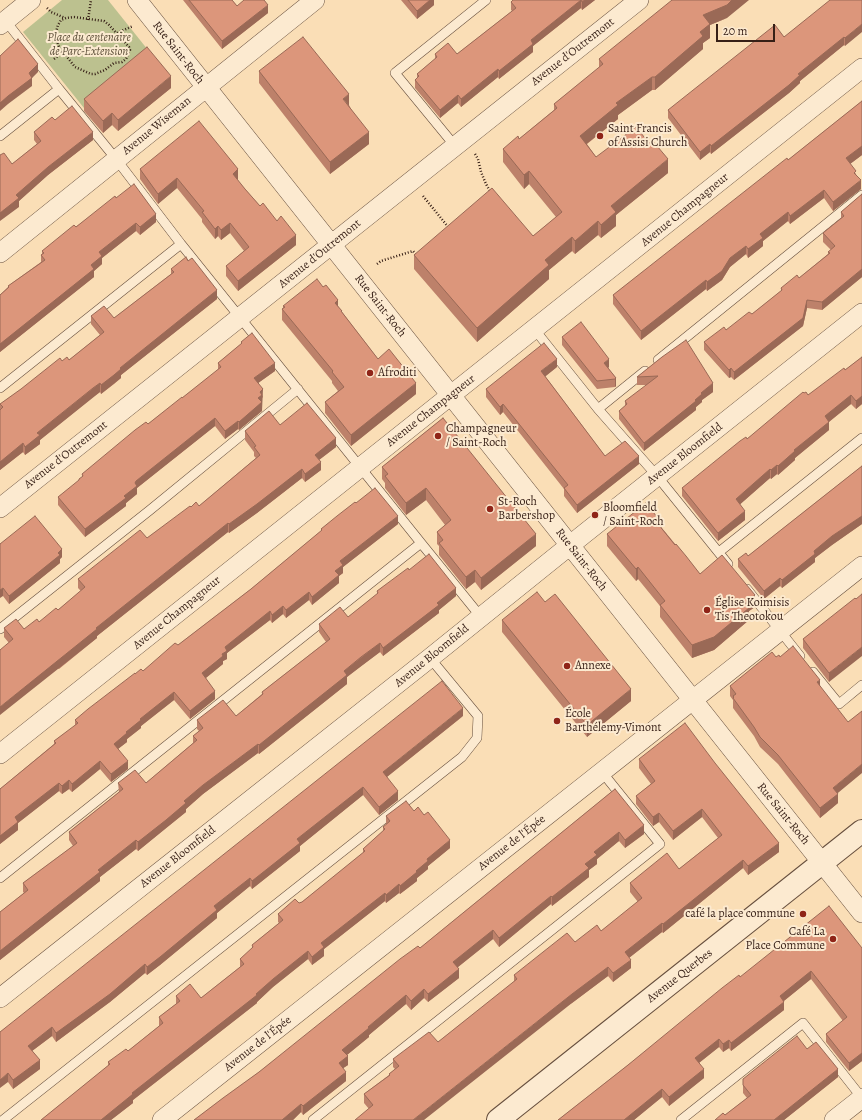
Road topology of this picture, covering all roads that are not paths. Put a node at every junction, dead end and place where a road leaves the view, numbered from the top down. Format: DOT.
graph roads {
  1 [pos="137,0"];
  2 [pos="315,0"];
  3 [pos="486,0"];
  4 [pos="639,0"];
  5 [pos="39,3"];
  6 [pos="3,23"];
  7 [pos="862,68"];
  8 [pos="206,87"];
  9 [pos="60,89"];
  10 [pos="0,136"];
  11 [pos="460,143"];
  12 [pos="116,159"];
  13 [pos="862,195"];
  14 [pos="181,244"];
  15 [pos="331,245"];
  16 [pos="0,253"];
  17 [pos="862,313"];
  18 [pos="240,317"];
  19 [pos="535,330"];
  20 [pos="0,388"];
  21 [pos="298,389"];
  22 [pos="451,396"];
  23 [pos="598,409"];
  24 [pos="862,438"];
  25 [pos="361,466"];
  26 [pos="657,476"];
  27 [pos="0,508"];
  28 [pos="421,543"];
  29 [pos="570,545"];
  30 [pos="719,552"];
  31 [pos="862,566"];
  32 [pos="732,570"];
  33 [pos="741,581"];
  34 [pos="481,616"];
  35 [pos="0,629"];
  36 [pos="780,631"];
  37 [pos="430,658"];
  38 [pos="862,685"];
  39 [pos="691,700"];
  40 [pos="0,754"];
  41 [pos="602,772"];
  42 [pos="862,831"];
  43 [pos="822,863"];
  44 [pos="0,878"];
  45 [pos="862,914"];
  46 [pos="0,998"];
  47 [pos="862,1098"];
  48 [pos="3,1120"];
  49 [pos="162,1120"];
  50 [pos="313,1120"];
  51 [pos="498,1120"];
  52 [pos="681,1120"];
  53 [pos="834,1120"];
  1 -- 8 [label="street, Rue Saint-Roch"];
  2 -- 8 [label="street, Avenue Wiseman"];
  3 -- 11 [label="lane"];
  4 -- 11 [label="street, Avenue d'Outremont"];
  5 -- 6 [label="street"];
  6 -- 9 [label="lane"];
  7 -- 19 [label="street, Avenue Champagneur"];
  8 -- 12 [label="street, Avenue Wiseman"];
  8 -- 15 [label="street, Rue Saint-Roch"];
  9 -- 10 [label="lane"];
  9 -- 12 [label="lane"];
  11 -- 15 [label="street, Avenue d'Outremont"];
  12 -- 14 [label="lane"];
  12 -- 16 [label="street, Avenue Wiseman"];
  13 -- 23 [label="lane"];
  14 -- 18 [label="lane"];
  14 -- 20 [label="lane"];
  15 -- 18 [label="street, Avenue d'Outremont"];
  15 -- 22 [label="street, Rue Saint-Roch"];
  17 -- 26 [label="street, Avenue Bloomfield"];
  18 -- 21 [label="lane"];
  18 -- 27 [label="street, Avenue d'Outremont"];
  19 -- 22 [label="street, Avenue Champagneur"];
  19 -- 23 [label="lane"];
  21 -- 25 [label="lane"];
  21 -- 35 [label="lane"];
  22 -- 25 [label="street, Avenue Champagneur"];
  22 -- 29 [label="street, Rue Saint-Roch"];
  23 -- 26 [label="lane"];
  24 -- 30 [label="lane"];
  25 -- 28 [label="lane"];
  25 -- 40 [label="street, Avenue Champagneur"];
  26 -- 29 [label="street, Avenue Bloomfield"];
  26 -- 30 [label="lane"];
  28 -- 34 [label="lane"];
  28 -- 44 [label="lane"];
  29 -- 34 [label="street, Avenue Bloomfield"];
  29 -- 39 [label="street, Rue Saint-Roch"];
  30 -- 32 [label="lane"];
  31 -- 36 [label="street, Avenue de l'Épée"];
  33 -- 36 [label="lane"];
  34 -- 37 [label="street, Avenue Bloomfield"];
  36 -- 38 [label="lane"];
  36 -- 39 [label="street, Avenue de l'Épée"];
  37 -- 46 [label="street, Avenue Bloomfield"];
  37 -- 48 [label="lane"];
  39 -- 41 [label="street, Avenue de l'Épée"];
  39 -- 43 [label="street, Rue Saint-Roch"];
  41 -- 49 [label="street, Avenue de l'Épée"];
  41 -- 50 [label="lane"];
  42 -- 43 [label="street, Avenue Querbes"];
  43 -- 45 [label="street, Rue Saint-Roch"];
  43 -- 51 [label="street, Avenue Querbes"];
  47 -- 52 [label="lane"];
  47 -- 53 [label="street"];
}
